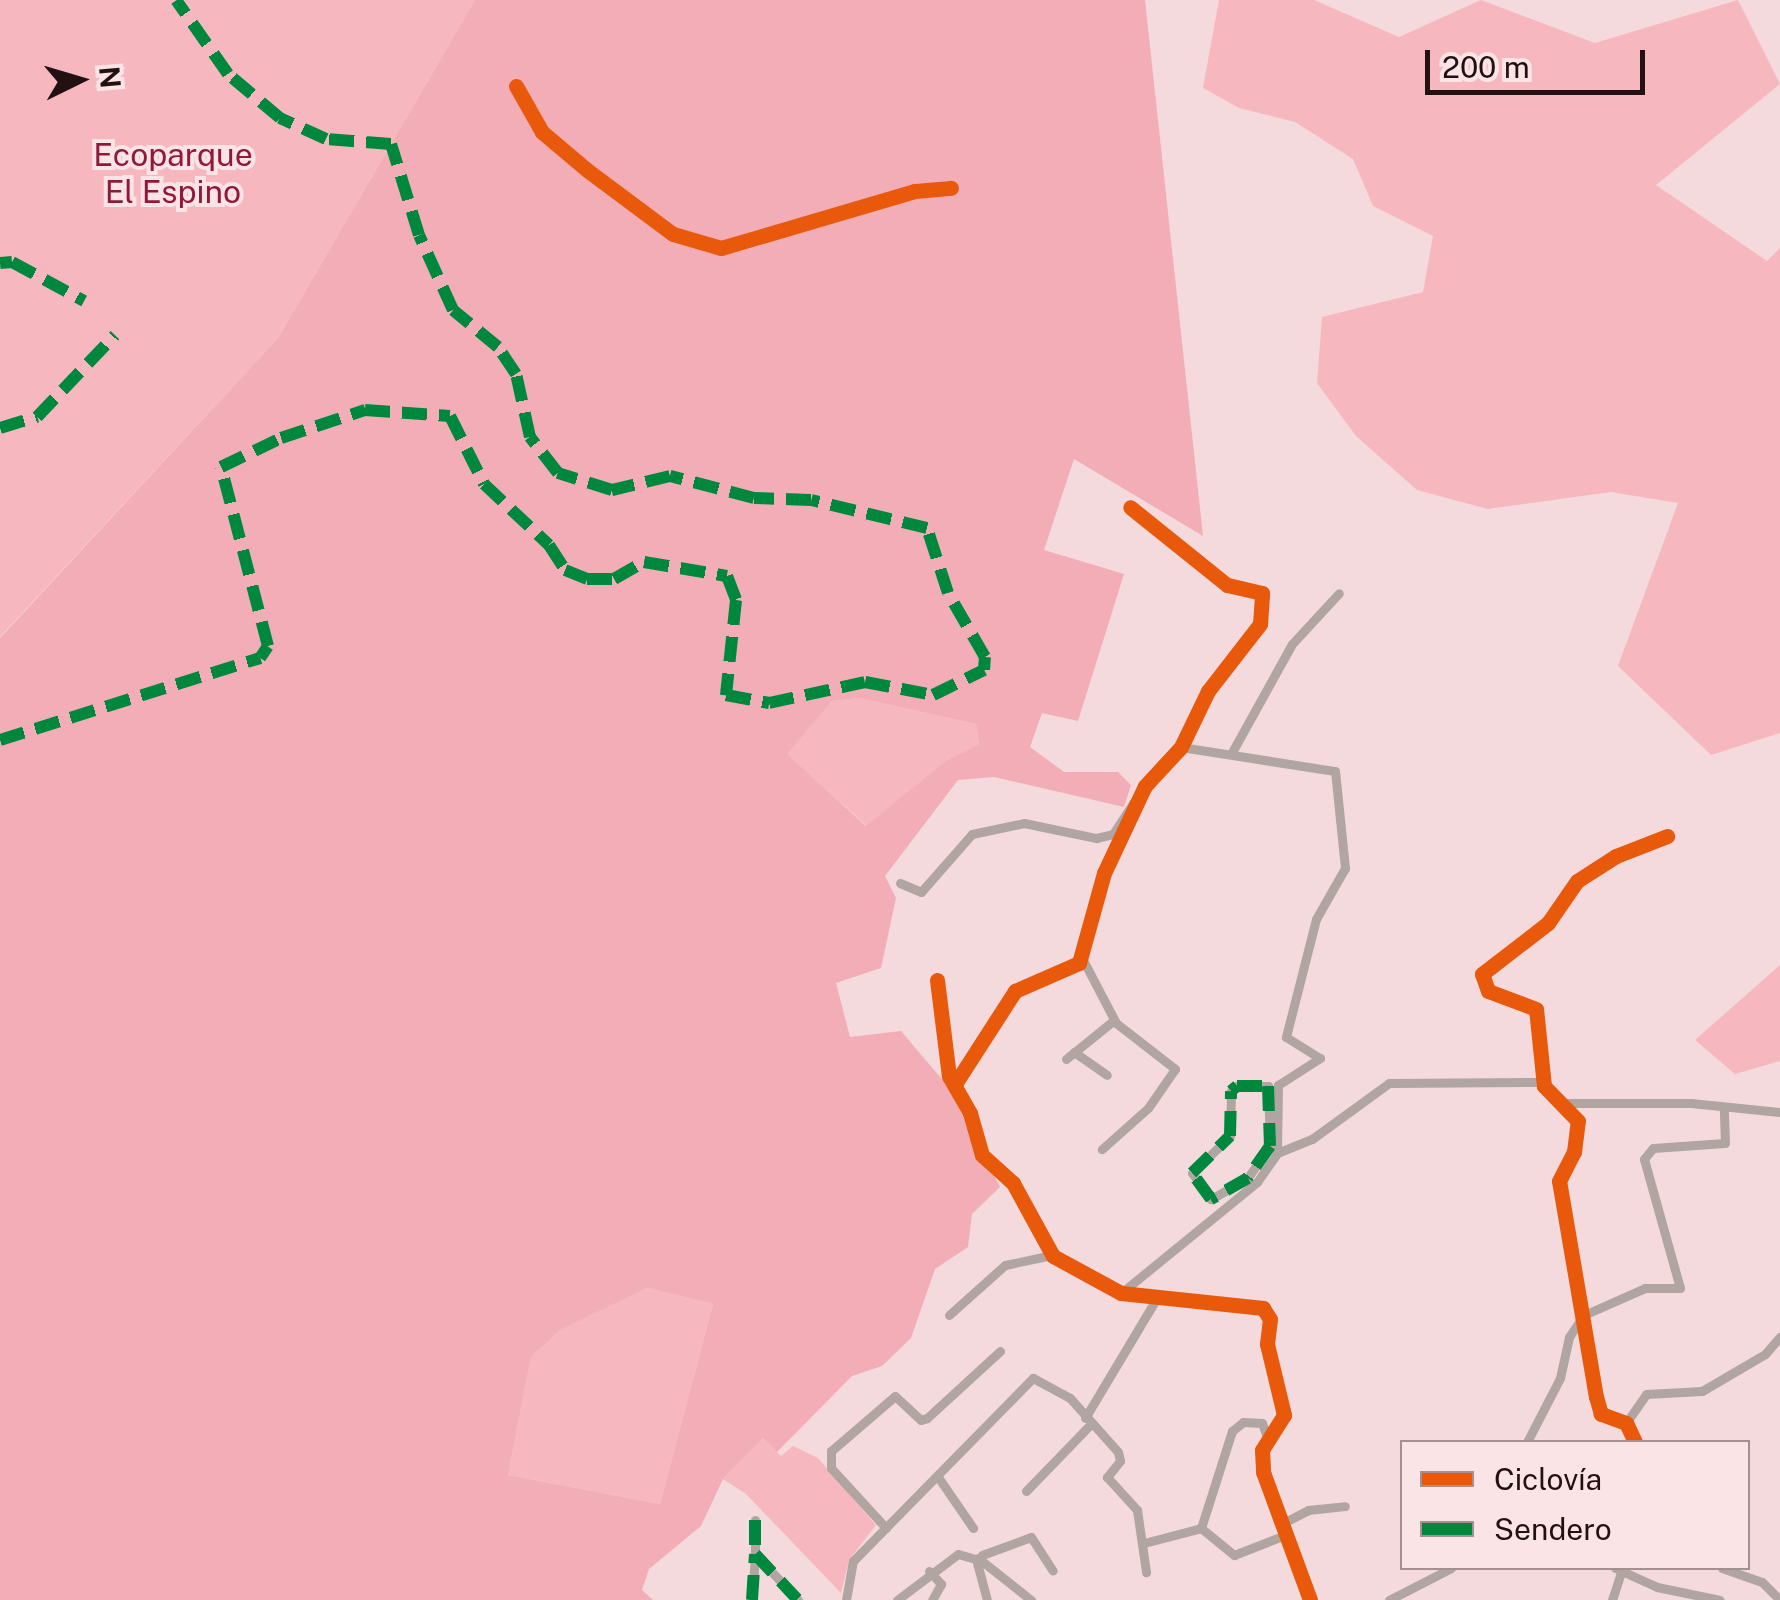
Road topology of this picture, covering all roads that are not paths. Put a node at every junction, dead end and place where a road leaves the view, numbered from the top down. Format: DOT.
graph roads {
  1 [pos="1130,508"];
  2 [pos="1339,593"];
  3 [pos="1181,746"];
  4 [pos="1231,754"];
  5 [pos="1138,805"];
  6 [pos="1668,836"];
  7 [pos="900,883"];
  8 [pos="1082,958"];
  9 [pos="937,980"];
  10 [pos="1114,1020"];
  11 [pos="1107,1074"];
  12 [pos="1543,1082"];
  13 [pos="954,1084"];
  14 [pos="1565,1102"];
  15 [pos="1724,1110"];
  16 [pos="1780,1112"];
  17 [pos="1102,1150"];
  18 [pos="1277,1154"];
  19 [pos="1253,1180"];
  20 [pos="1052,1255"];
  21 [pos="1122,1293"];
  22 [pos="1158,1296"];
  23 [pos="949,1315"];
  24 [pos="1584,1316"];
  25 [pos="1780,1337"];
  26 [pos="1000,1351"];
  27 [pos="1070,1398"];
  28 [pos="1098,1400"];
  29 [pos="1087,1421"];
  30 [pos="1626,1423"];
  31 [pos="1268,1438"];
  32 [pos="1528,1440"];
  33 [pos="1635,1440"];
  34 [pos="938,1477"];
  35 [pos="1026,1491"];
  36 [pos="1345,1506"];
  37 [pos="755,1520"];
  38 [pos="886,1528"];
  39 [pos="972,1528"];
  40 [pos="1201,1528"];
  41 [pos="1283,1530"];
  42 [pos="1144,1543"];
  43 [pos="755,1554"];
  44 [pos="979,1557"];
  45 [pos="1447,1570"];
  46 [pos="1728,1570"];
  47 [pos="929,1571"];
  48 [pos="1053,1571"];
  49 [pos="1618,1571"];
  50 [pos="1146,1572"];
  51 [pos="1657,1586"];
  52 [pos="982,1598"];
  53 [pos="752,1600"];
  54 [pos="798,1600"];
  55 [pos="846,1600"];
  56 [pos="897,1600"];
  57 [pos="932,1600"];
  58 [pos="1031,1600"];
  59 [pos="1310,1600"];
  60 [pos="1389,1600"];
  61 [pos="1612,1600"];
  62 [pos="1661,1600"];
  63 [pos="1720,1600"];
  64 [pos="1780,1600"];
  1 -- 3 [label="street"];
  2 -- 4 [label="street"];
  3 -- 4 [label="street"];
  3 -- 5 [label="street"];
  4 -- 18 [label="street"];
  5 -- 7 [label="street"];
  5 -- 8 [label="street"];
  6 -- 12 [label="street"];
  8 -- 10 [label="street"];
  8 -- 13 [label="street"];
  9 -- 13 [label="street"];
  10 -- 11 [label="street"];
  10 -- 17 [label="street"];
  12 -- 14 [label="street"];
  12 -- 18 [label="street"];
  13 -- 20 [label="street"];
  14 -- 15 [label="street"];
  14 -- 24 [label="street"];
  15 -- 16 [label="street"];
  15 -- 24 [label="street"];
  18 -- 19 [label="street"];
  19 -- 19 [label="street"];
  19 -- 21 [label="street"];
  20 -- 21 [label="street"];
  20 -- 23 [label="street"];
  21 -- 22 [label="street"];
  22 -- 28 [label="street"];
  22 -- 31 [label="street"];
  24 -- 30 [label="street"];
  24 -- 32 [label="street"];
  25 -- 30 [label="street"];
  26 -- 38 [label="street"];
  27 -- 28 [label="street"];
  27 -- 29 [label="street"];
  27 -- 34 [label="street"];
  28 -- 29 [label="street"];
  29 -- 35 [label="street"];
  29 -- 42 [label="street"];
  30 -- 33 [label="street"];
  31 -- 40 [label="street"];
  31 -- 41 [label="street"];
  34 -- 38 [label="street"];
  34 -- 39 [label="street"];
  36 -- 41 [label="street"];
  37 -- 43 [label="street"];
  38 -- 55 [label="street"];
  40 -- 41 [label="street"];
  40 -- 42 [label="street"];
  41 -- 59 [label="street"];
  42 -- 50 [label="street"];
  43 -- 53 [label="street"];
  43 -- 54 [label="street"];
  44 -- 47 [label="street"];
  44 -- 48 [label="street"];
  44 -- 52 [label="street"];
  44 -- 58 [label="street"];
  45 -- 60 [label="street"];
  46 -- 64 [label="street"];
  47 -- 56 [label="street"];
  47 -- 57 [label="street"];
  49 -- 51 [label="street"];
  49 -- 61 [label="street"];
  51 -- 62 [label="street"];
  51 -- 63 [label="street"];
}
